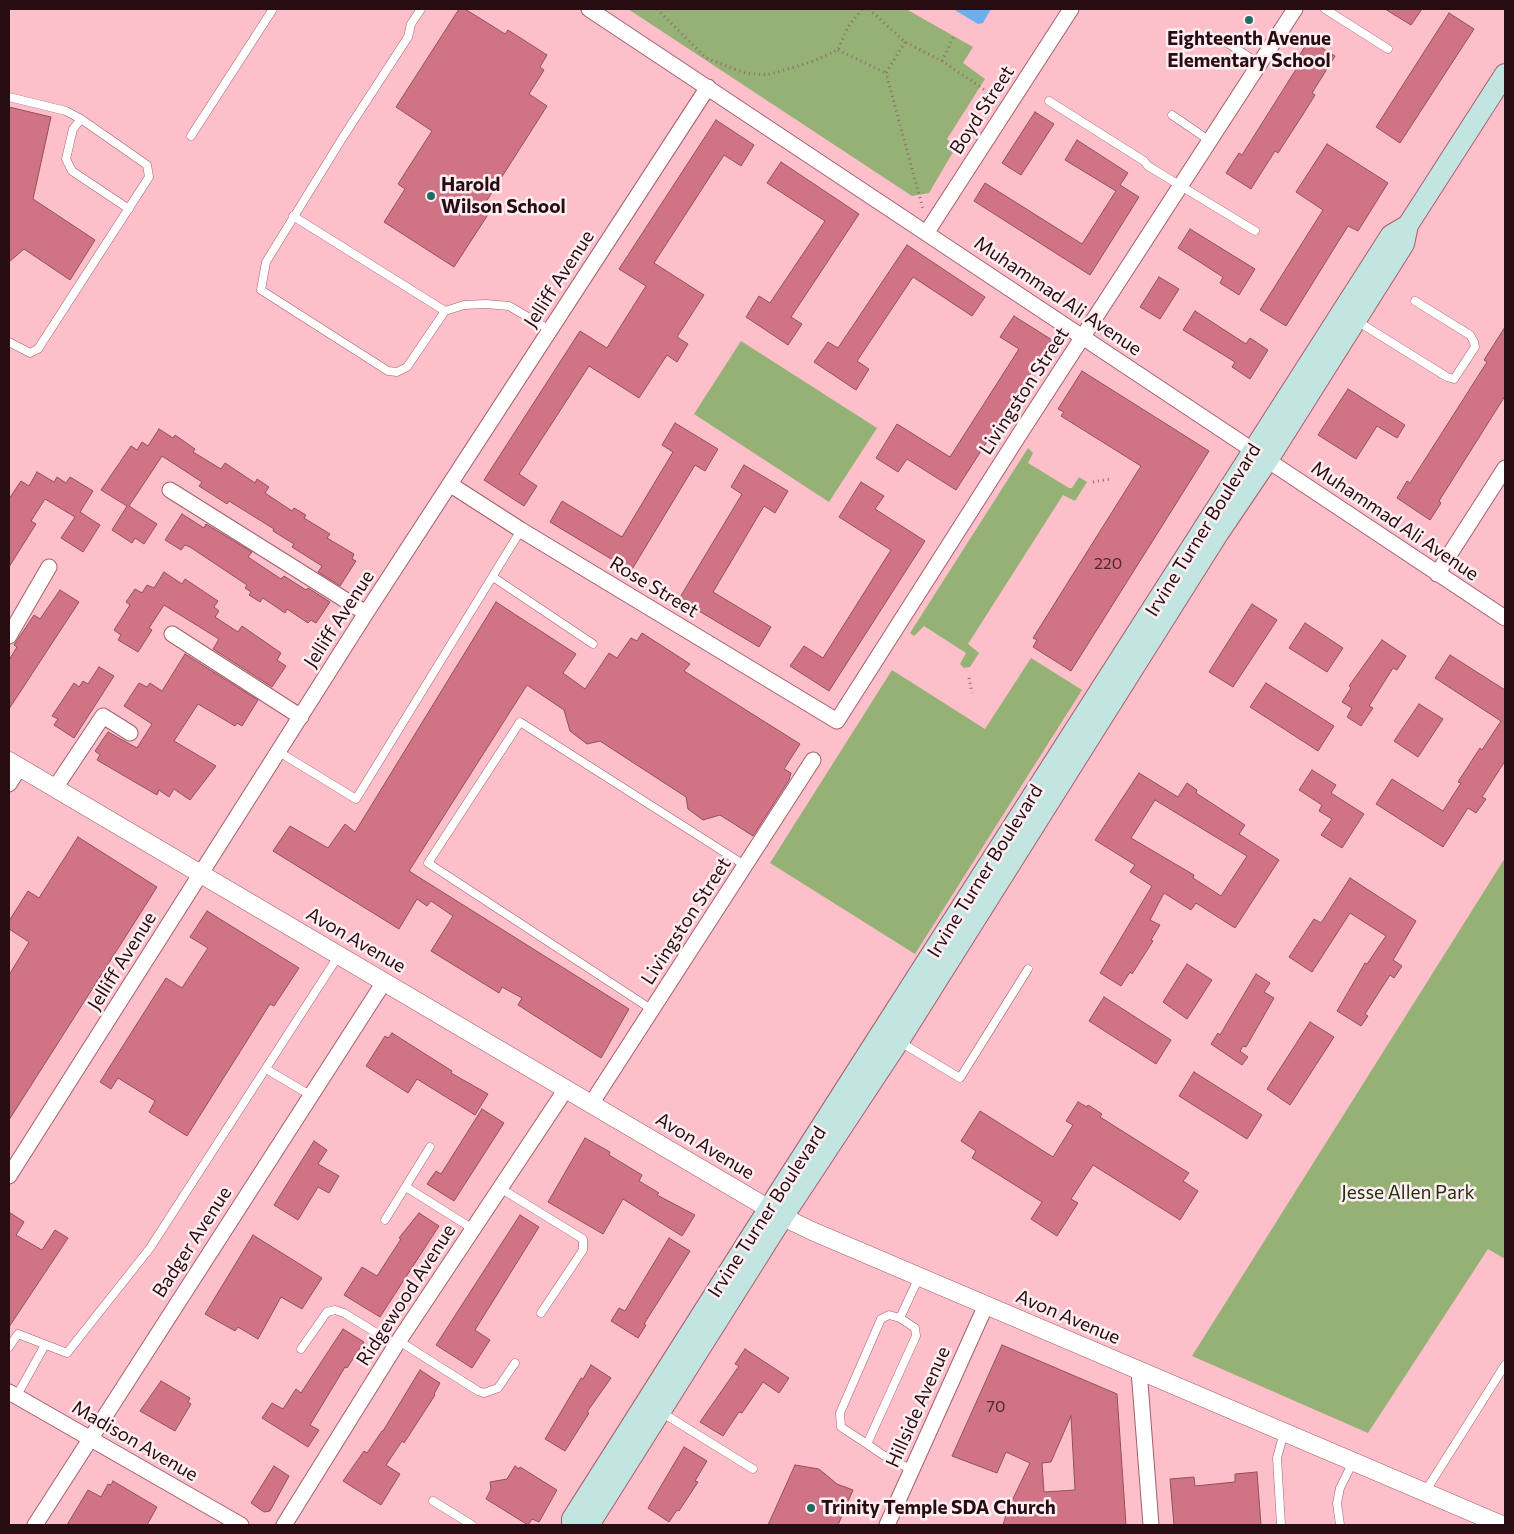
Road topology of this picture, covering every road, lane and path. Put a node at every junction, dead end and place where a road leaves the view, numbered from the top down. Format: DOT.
graph roads {
  1 [pos="273,9"];
  2 [pos="421,9"];
  3 [pos="589,9"];
  4 [pos="657,9"];
  5 [pos="862,9"];
  6 [pos="869,9"];
  7 [pos="1071,9"];
  8 [pos="1295,9"];
  9 [pos="1325,9"];
  10 [pos="954,36"];
  11 [pos="1221,38"];
  12 [pos="905,42"];
  13 [pos="1388,49"];
  14 [pos="838,50"];
  15 [pos="942,61"];
  16 [pos="1260,64"];
  17 [pos="886,73"];
  18 [pos="1505,74"];
  19 [pos="708,87"];
  20 [pos="9,97"];
  21 [pos="1049,101"];
  22 [pos="1008,106"];
  23 [pos="1172,115"];
  24 [pos="81,119"];
  25 [pos="192,136"];
  26 [pos="1210,141"];
  27 [pos="1181,186"];
  28 [pos="129,209"];
  29 [pos="293,216"];
  30 [pos="1408,225"];
  31 [pos="1255,231"];
  32 [pos="927,232"];
  33 [pos="1415,301"];
  34 [pos="445,311"];
  35 [pos="1356,320"];
  36 [pos="550,330"];
  37 [pos="1084,336"];
  38 [pos="9,342"];
  39 [pos="1260,455"];
  40 [pos="1505,468"];
  41 [pos="1110,479"];
  42 [pos="1094,482"];
  43 [pos="451,485"];
  44 [pos="170,490"];
  45 [pos="521,530"];
  46 [pos="49,567"];
  47 [pos="1437,574"];
  48 [pos="492,577"];
  49 [pos="366,614"];
  50 [pos="1505,618"];
  51 [pos="172,634"];
  52 [pos="9,636"];
  53 [pos="593,644"];
  54 [pos="969,678"];
  55 [pos="972,693"];
  56 [pos="301,717"];
  57 [pos="837,721"];
  58 [pos="130,733"];
  59 [pos="279,752"];
  60 [pos="813,760"];
  61 [pos="14,764"];
  62 [pos="9,784"];
  63 [pos="55,788"];
  64 [pos="746,866"];
  65 [pos="201,874"];
  66 [pos="339,955"];
  67 [pos="1028,969"];
  68 [pos="384,982"];
  69 [pos="651,1009"];
  70 [pos="899,1041"];
  71 [pos="266,1069"];
  72 [pos="566,1089"];
  73 [pos="310,1095"];
  74 [pos="591,1104"];
  75 [pos="430,1147"];
  76 [pos="9,1176"];
  77 [pos="406,1187"];
  78 [pos="500,1188"];
  79 [pos="776,1212"];
  80 [pos="385,1220"];
  81 [pos="473,1229"];
  82 [pos="919,1276"];
  83 [pos="986,1305"];
  84 [pos="541,1313"];
  85 [pos="900,1318"];
  86 [pos="397,1343"];
  87 [pos="45,1345"];
  88 [pos="9,1347"];
  89 [pos="301,1349"];
  90 [pos="515,1363"];
  91 [pos="1505,1365"];
  92 [pos="1139,1370"];
  93 [pos="12,1394"];
  94 [pos="661,1412"];
  95 [pos="1284,1432"];
  96 [pos="91,1438"];
  97 [pos="867,1444"];
  98 [pos="1353,1462"];
  99 [pos="753,1469"];
  100 [pos="912,1470"];
  101 [pos="1425,1492"];
  102 [pos="433,1501"];
  103 [pos="35,1525"];
  104 [pos="241,1525"];
  105 [pos="284,1525"];
  106 [pos="472,1525"];
  107 [pos="572,1525"];
  108 [pos="589,1525"];
  109 [pos="887,1525"];
  110 [pos="1151,1525"];
  111 [pos="1281,1525"];
  112 [pos="1340,1525"];
  113 [pos="1502,1525"];
  1 -- 25 [label="lane"];
  2 -- 29 [label="lane"];
  3 -- 19 [label="street, Muhammad Ali Avenue"];
  4 -- 14 [label="path"];
  5 -- 14 [label="path"];
  6 -- 12 [label="path"];
  7 -- 22 [label="street, Boyd Street"];
  8 -- 16 [label="street, Livingston Street"];
  9 -- 13 [label="lane"];
  10 -- 15 [label="path"];
  11 -- 16 [label="lane"];
  12 -- 15 [label="path"];
  12 -- 17 [label="path"];
  14 -- 17 [label="path"];
  15 -- 22 [label="path"];
  16 -- 26 [label="street, Livingston Street"];
  17 -- 32 [label="path"];
  18 -- 30 [label="main road, Irvine Turner Boulevard"];
  19 -- 32 [label="street, Muhammad Ali Avenue"];
  19 -- 36 [label="street, Jelliff Avenue"];
  20 -- 24 [label="lane"];
  21 -- 27 [label="lane"];
  22 -- 32 [label="street, Boyd Street"];
  23 -- 26 [label="lane"];
  24 -- 28 [label="lane"];
  24 -- 28 [label="lane"];
  26 -- 27 [label="street, Livingston Street"];
  27 -- 31 [label="lane"];
  27 -- 37 [label="street, Livingston Street"];
  28 -- 38 [label="lane"];
  29 -- 34 [label="lane"];
  29 -- 34 [label="lane"];
  30 -- 35 [label="main road, Irvine Turner Boulevard"];
  30 -- 39 [label="main road, Irvine Turner Boulevard"];
  32 -- 37 [label="street, Muhammad Ali Avenue"];
  33 -- 35 [label="lane"];
  34 -- 36 [label="lane"];
  35 -- 39 [label="main road, Irvine Turner Boulevard"];
  36 -- 43 [label="street, Jelliff Avenue"];
  37 -- 39 [label="street, Muhammad Ali Avenue"];
  37 -- 57 [label="street, Livingston Street"];
  39 -- 47 [label="street, Muhammad Ali Avenue"];
  39 -- 70 [label="main road, Irvine Turner Boulevard"];
  39 -- 79 [label="main road, Irvine Turner Boulevard"];
  40 -- 47 [label="street"];
  41 -- 42 [label="path"];
  43 -- 45 [label="street, Rose Street"];
  43 -- 49 [label="street, Jelliff Avenue"];
  44 -- 49 [label="street"];
  45 -- 48 [label="lane"];
  45 -- 57 [label="street, Rose Street"];
  46 -- 52 [label="street"];
  47 -- 50 [label="street, Muhammad Ali Avenue"];
  48 -- 53 [label="lane"];
  48 -- 59 [label="lane"];
  49 -- 56 [label="street, Jelliff Avenue"];
  51 -- 56 [label="street"];
  54 -- 55 [label="path"];
  56 -- 59 [label="street, Jelliff Avenue"];
  58 -- 63 [label="street"];
  59 -- 65 [label="street, Jelliff Avenue"];
  60 -- 64 [label="street, Livingston Street"];
  61 -- 62 [label="street"];
  61 -- 63 [label="street, Avon Avenue"];
  63 -- 65 [label="street, Avon Avenue"];
  64 -- 69 [label="street, Livingston Street"];
  64 -- 69 [label="lane"];
  65 -- 66 [label="street, Avon Avenue"];
  65 -- 76 [label="street, Jelliff Avenue"];
  66 -- 68 [label="street, Avon Avenue"];
  66 -- 71 [label="lane"];
  67 -- 70 [label="lane"];
  68 -- 72 [label="street, Avon Avenue"];
  68 -- 73 [label="street, Badger Avenue"];
  69 -- 74 [label="street, Livingston Street"];
  70 -- 79 [label="main road, Irvine Turner Boulevard"];
  71 -- 73 [label="lane"];
  71 -- 87 [label="lane"];
  72 -- 74 [label="street, Avon Avenue"];
  72 -- 78 [label="street, Ridgewood Avenue"];
  73 -- 96 [label="street, Badger Avenue"];
  74 -- 79 [label="street, Avon Avenue"];
  75 -- 77 [label="lane"];
  77 -- 80 [label="lane"];
  77 -- 81 [label="lane"];
  78 -- 81 [label="street, Ridgewood Avenue"];
  78 -- 84 [label="lane"];
  79 -- 82 [label="street, Avon Avenue"];
  79 -- 94 [label="main road, Irvine Turner Boulevard"];
  79 -- 107 [label="main road, Irvine Turner Boulevard"];
  81 -- 86 [label="street, Ridgewood Avenue"];
  82 -- 83 [label="street, Avon Avenue"];
  82 -- 85 [label="lane"];
  83 -- 92 [label="street, Avon Avenue"];
  83 -- 100 [label="street, Hillside Avenue"];
  85 -- 97 [label="lane"];
  85 -- 97 [label="lane"];
  86 -- 89 [label="lane"];
  86 -- 90 [label="lane"];
  86 -- 105 [label="street, Ridgewood Avenue"];
  87 -- 88 [label="lane"];
  87 -- 93 [label="lane"];
  91 -- 101 [label="lane"];
  92 -- 95 [label="street, Avon Avenue"];
  92 -- 110 [label="street"];
  93 -- 96 [label="street, Madison Avenue"];
  94 -- 99 [label="lane"];
  94 -- 108 [label="main road, Irvine Turner Boulevard"];
  95 -- 98 [label="street, Avon Avenue"];
  95 -- 111 [label="lane"];
  96 -- 103 [label="street, Badger Avenue"];
  96 -- 104 [label="street, Madison Avenue"];
  97 -- 100 [label="lane"];
  98 -- 101 [label="street, Avon Avenue"];
  98 -- 112 [label="lane"];
  100 -- 109 [label="street, Hillside Avenue"];
  101 -- 113 [label="street, Avon Avenue"];
  102 -- 106 [label="lane"];
}
